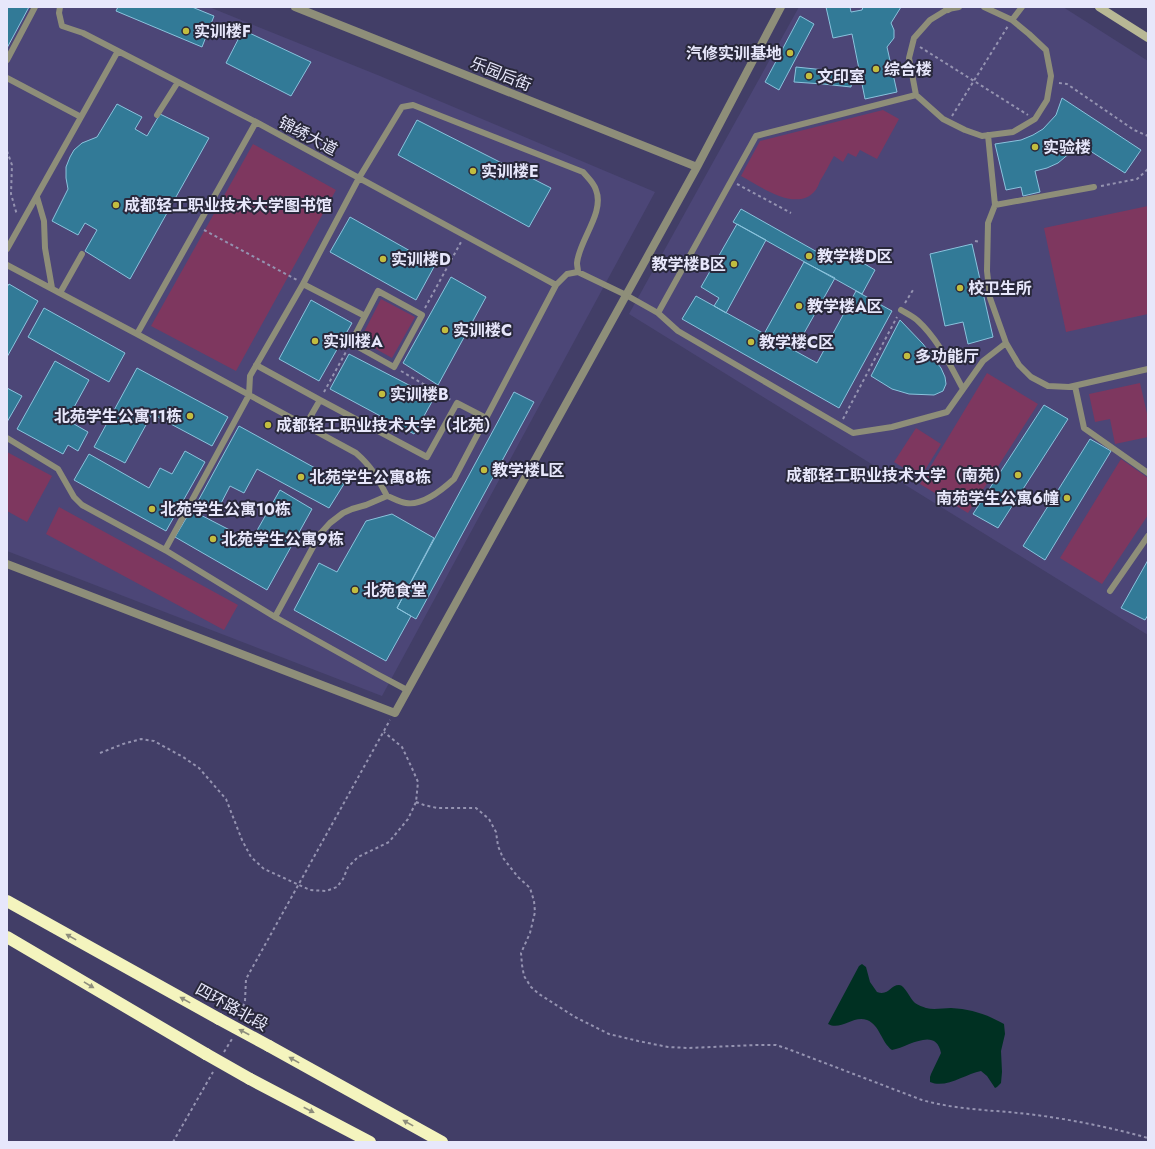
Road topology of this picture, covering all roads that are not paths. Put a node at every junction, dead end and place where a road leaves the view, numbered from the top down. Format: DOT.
graph roads {
  1 [pos="35,7"];
  2 [pos="60,7"];
  3 [pos="295,7"];
  4 [pos="781,7"];
  5 [pos="959,7"];
  6 [pos="984,7"];
  7 [pos="1022,7"];
  8 [pos="1099,7"];
  9 [pos="947,8"];
  10 [pos="1012,20"];
  11 [pos="1148,38"];
  12 [pos="118,51"];
  13 [pos="7,60"];
  14 [pos="7,78"];
  15 [pos="178,82"];
  16 [pos="916,95"];
  17 [pos="157,115"];
  18 [pos="81,117"];
  19 [pos="256,122"];
  20 [pos="988,135"];
  21 [pos="697,167"];
  22 [pos="359,178"];
  23 [pos="1094,187"];
  24 [pos="36,196"];
  25 [pos="995,205"];
  26 [pos="7,250"];
  27 [pos="82,254"];
  28 [pos="7,264"];
  29 [pos="578,272"];
  30 [pos="303,284"];
  31 [pos="556,285"];
  32 [pos="52,288"];
  33 [pos="60,293"];
  34 [pos="626,295"];
  35 [pos="901,310"];
  36 [pos="658,313"];
  37 [pos="365,316"];
  38 [pos="137,334"];
  39 [pos="1006,343"];
  40 [pos="256,365"];
  41 [pos="1148,369"];
  42 [pos="1075,386"];
  43 [pos="963,389"];
  44 [pos="250,395"];
  45 [pos="320,400"];
  46 [pos="486,418"];
  47 [pos="306,426"];
  48 [pos="7,438"];
  49 [pos="1148,473"];
  50 [pos="387,496"];
  51 [pos="1148,536"];
  52 [pos="165,550"];
  53 [pos="7,564"];
  54 [pos="1110,591"];
  55 [pos="275,617"];
  56 [pos="407,690"];
  57 [pos="7,901"];
  58 [pos="7,937"];
  59 [pos="370,1142"];
  60 [pos="442,1142"];
  1 -- 13 [label="lane"];
  2 -- 12 [label="lane, 锦绣大道"];
  3 -- 21 [label="street, 乐园后街"];
  4 -- 21 [label="street"];
  5 -- 9 [label="lane"];
  6 -- 10 [label="lane"];
  7 -- 10 [label="lane"];
  8 -- 11 [label="street"];
  9 -- 16 [label="lane"];
  10 -- 20 [label="lane"];
  12 -- 15 [label="lane, 锦绣大道"];
  12 -- 18 [label="lane"];
  14 -- 18 [label="lane"];
  15 -- 17 [label="lane"];
  15 -- 19 [label="lane, 锦绣大道"];
  16 -- 20 [label="lane"];
  16 -- 36 [label="lane"];
  18 -- 24 [label="lane"];
  19 -- 22 [label="lane, 锦绣大道"];
  19 -- 38 [label="lane"];
  20 -- 25 [label="lane"];
  21 -- 34 [label="street"];
  22 -- 29 [label="lane"];
  22 -- 30 [label="lane"];
  22 -- 31 [label="lane, 锦绣大道"];
  23 -- 25 [label="lane"];
  24 -- 26 [label="lane"];
  24 -- 32 [label="lane"];
  25 -- 39 [label="lane"];
  27 -- 33 [label="lane"];
  28 -- 32 [label="lane"];
  29 -- 31 [label="lane"];
  29 -- 34 [label="lane"];
  30 -- 37 [label="lane"];
  30 -- 40 [label="lane"];
  31 -- 46 [label="lane"];
  32 -- 33 [label="lane"];
  33 -- 38 [label="lane"];
  34 -- 36 [label="lane"];
  34 -- 56 [label="street"];
  35 -- 43 [label="lane"];
  36 -- 43 [label="lane"];
  37 -- 37 [label="lane"];
  38 -- 44 [label="lane"];
  39 -- 42 [label="lane"];
  39 -- 43 [label="lane"];
  40 -- 44 [label="lane"];
  40 -- 45 [label="lane"];
  41 -- 42 [label="lane"];
  42 -- 49 [label="lane"];
  44 -- 47 [label="lane"];
  44 -- 52 [label="lane"];
  45 -- 46 [label="lane"];
  45 -- 47 [label="lane"];
  46 -- 50 [label="lane"];
  47 -- 50 [label="lane"];
  48 -- 52 [label="lane"];
  50 -- 55 [label="lane"];
  51 -- 54 [label="lane"];
  52 -- 55 [label="lane"];
  53 -- 56 [label="street"];
  55 -- 56 [label="lane"];
  60 -- 57 [label="highway, 四环路北段, one-way, bridge"];
  58 -- 59 [label="highway, one-way, bridge"];
}
